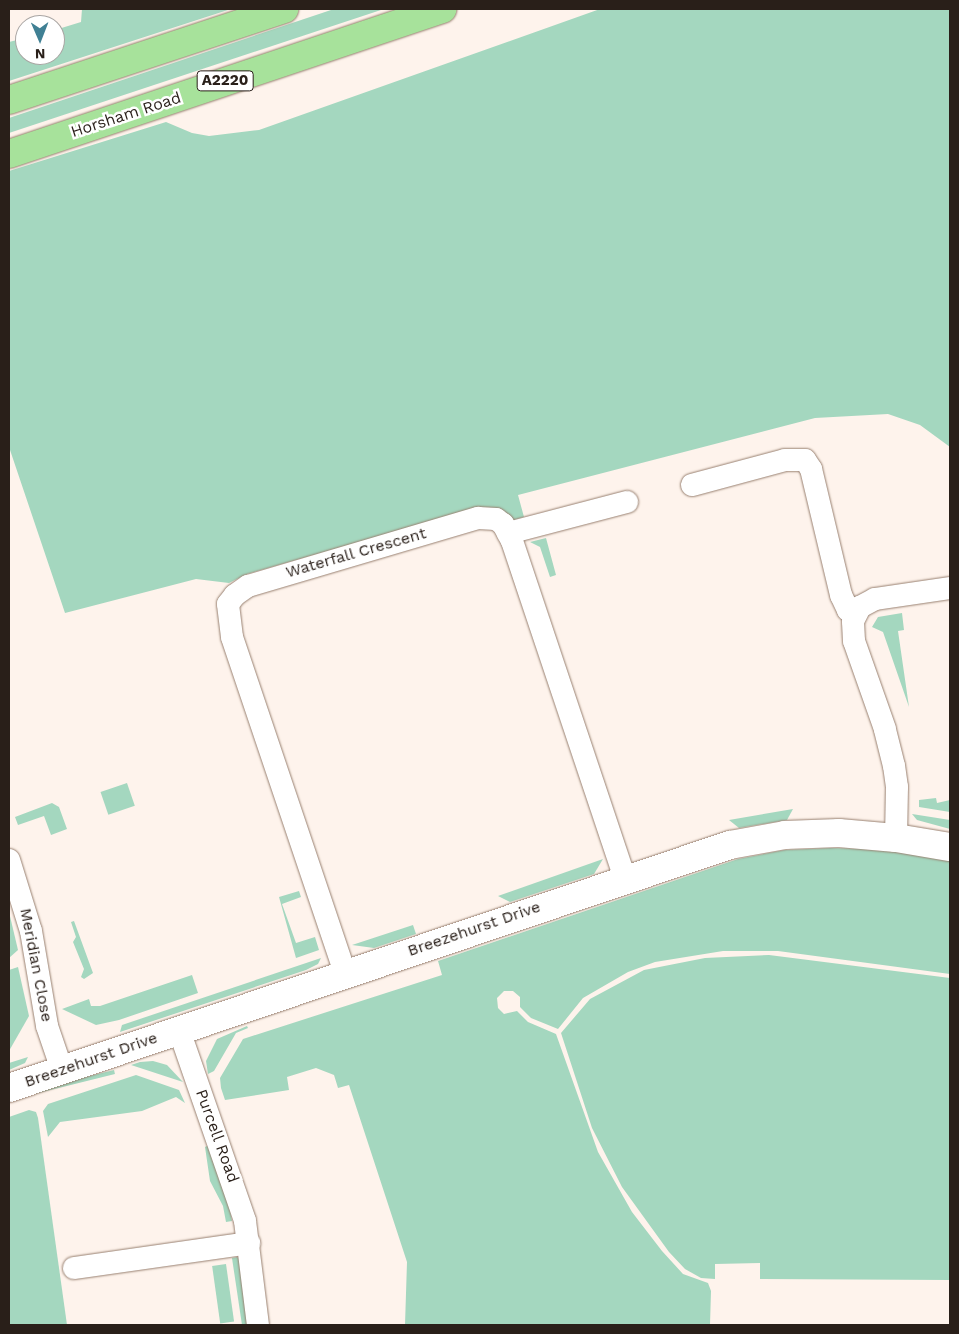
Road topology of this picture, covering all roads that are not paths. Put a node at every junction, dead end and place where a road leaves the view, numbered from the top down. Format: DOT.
graph roads {
  1 [pos="284,9"];
  2 [pos="442,9"];
  3 [pos="9,100"];
  4 [pos="9,154"];
  5 [pos="692,485"];
  6 [pos="627,502"];
  7 [pos="508,533"];
  8 [pos="950,588"];
  9 [pos="856,615"];
  10 [pos="896,838"];
  11 [pos="950,846"];
  12 [pos="9,860"];
  13 [pos="625,878"];
  14 [pos="345,972"];
  15 [pos="179,1030"];
  16 [pos="62,1070"];
  17 [pos="9,1088"];
  18 [pos="249,1243"];
  19 [pos="74,1268"];
  20 [pos="258,1325"];
  1 -- 3 [label="main road"];
  2 -- 4 [label="main road, Horsham Road / A2220"];
  5 -- 9 [label="street"];
  6 -- 7 [label="street"];
  7 -- 13 [label="street"];
  7 -- 14 [label="street, Waterfall Crescent"];
  8 -- 9 [label="street"];
  9 -- 10 [label="street"];
  10 -- 11 [label="street, Breezehurst Drive"];
  10 -- 13 [label="street, Breezehurst Drive"];
  12 -- 16 [label="street, Meridian Close"];
  13 -- 14 [label="street, Breezehurst Drive"];
  14 -- 15 [label="street, Breezehurst Drive"];
  15 -- 16 [label="street, Breezehurst Drive"];
  15 -- 18 [label="street, Purcell Road"];
  16 -- 17 [label="street, Breezehurst Drive"];
  18 -- 19 [label="street"];
  18 -- 20 [label="street, Purcell Road"];
}
